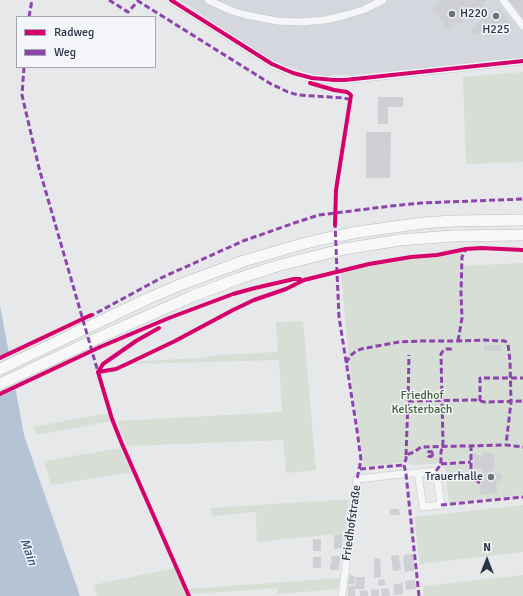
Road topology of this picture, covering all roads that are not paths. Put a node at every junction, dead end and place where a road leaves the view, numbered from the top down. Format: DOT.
graph roads {
  1 [pos="171,0"];
  2 [pos="208,0"];
  3 [pos="383,0"];
  4 [pos="503,0"];
  5 [pos="523,26"];
  6 [pos="523,61"];
  7 [pos="523,220"];
  8 [pos="523,235"];
  9 [pos="0,369"];
  10 [pos="0,384"];
  11 [pos="418,473"];
  12 [pos="342,596"];
  1 -- 6 [label="street"];
  2 -- 3 [label="street"];
  4 -- 5 [label="street"];
  7 -- 9 [label="highway"];
  8 -- 10 [label="highway"];
  11 -- 11 [label="street, Friedhofstraße"];
  11 -- 12 [label="street, Friedhofstraße"];
}
